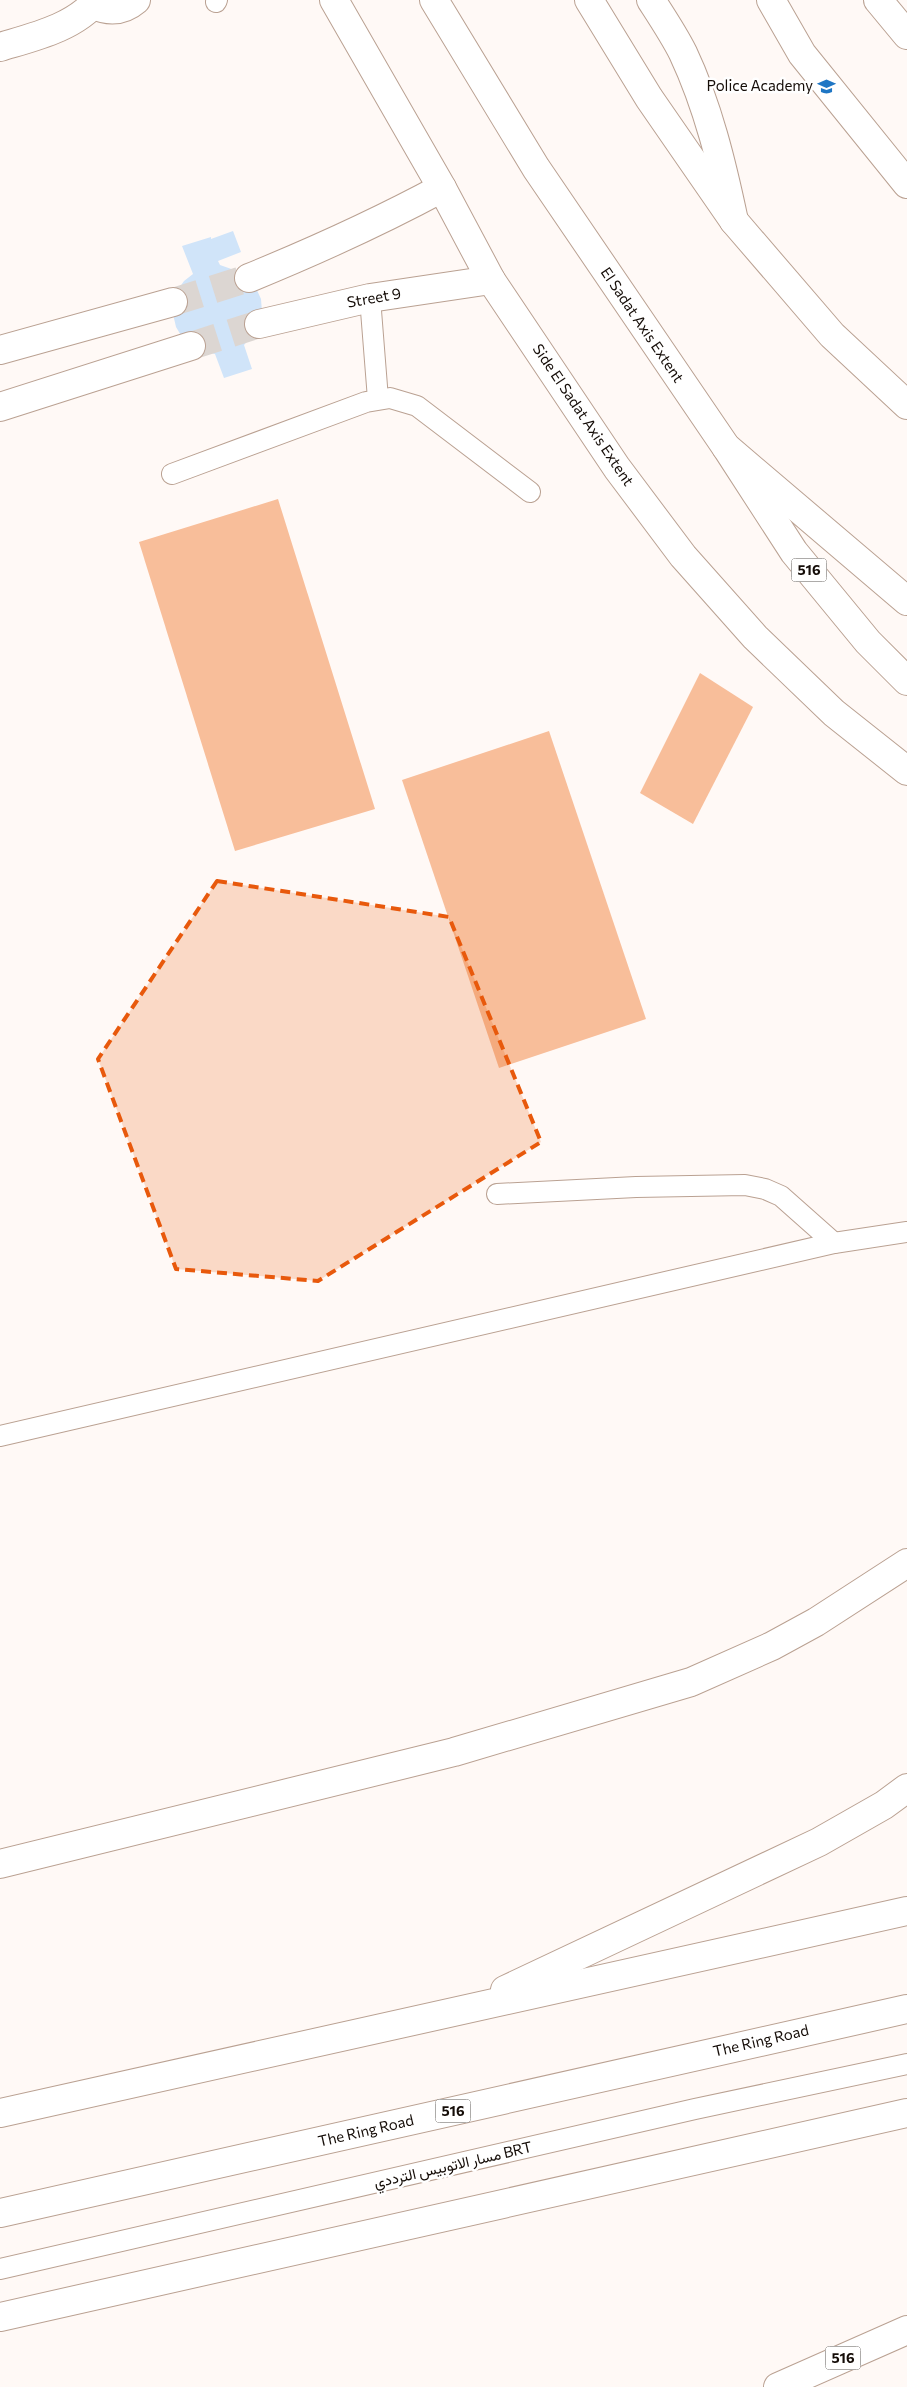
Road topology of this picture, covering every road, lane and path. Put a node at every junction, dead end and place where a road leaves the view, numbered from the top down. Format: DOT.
graph roads {
  1 [pos="136,0"];
  2 [pos="334,0"];
  3 [pos="434,0"];
  4 [pos="589,0"];
  5 [pos="651,0"];
  6 [pos="771,0"];
  7 [pos="878,0"];
  8 [pos="95,2"];
  9 [pos="907,35"];
  10 [pos="0,47"];
  11 [pos="907,184"];
  12 [pos="442,188"];
  13 [pos="734,221"];
  14 [pos="249,278"];
  15 [pos="491,280"];
  16 [pos="370,298"];
  17 [pos="173,302"];
  18 [pos="260,324"];
  19 [pos="191,346"];
  20 [pos="0,350"];
  21 [pos="378,399"];
  22 [pos="907,405"];
  23 [pos="0,407"];
  24 [pos="726,446"];
  25 [pos="172,474"];
  26 [pos="530,492"];
  27 [pos="907,601"];
  28 [pos="907,681"];
  29 [pos="907,771"];
  30 [pos="497,1194"];
  31 [pos="907,1232"];
  32 [pos="834,1243"];
  33 [pos="0,1436"];
  34 [pos="907,1564"];
  35 [pos="907,1788"];
  36 [pos="0,1864"];
  37 [pos="907,1911"];
  38 [pos="907,2009"];
  39 [pos="458,2012"];
  40 [pos="907,2064"];
  41 [pos="0,2113"];
  42 [pos="907,2113"];
  43 [pos="0,2213"];
  44 [pos="0,2269"];
  45 [pos="0,2317"];
  46 [pos="907,2330"];
  47 [pos="778,2387"];
  1 -- 8 [label="main road"];
  2 -- 12 [label="main road, Side El Sadat Axis Extent"];
  3 -- 24 [label="main road, El Sadat Axis Extent"];
  4 -- 13 [label="main road"];
  5 -- 13 [label="main road"];
  6 -- 11 [label="main road"];
  7 -- 9 [label="main road"];
  8 -- 10 [label="main road"];
  12 -- 14 [label="main road"];
  12 -- 15 [label="main road, Side El Sadat Axis Extent"];
  13 -- 22 [label="main road"];
  15 -- 16 [label="main road, Street 9"];
  15 -- 29 [label="main road, Side El Sadat Axis Extent"];
  16 -- 18 [label="main road, Street 9"];
  16 -- 21 [label="lane"];
  17 -- 20 [label="main road"];
  19 -- 23 [label="main road"];
  21 -- 25 [label="lane"];
  21 -- 26 [label="lane"];
  24 -- 27 [label="main road, El Sadat Axis Extent"];
  24 -- 28 [label="main road, 516"];
  30 -- 32 [label="lane"];
  31 -- 32 [label="lane"];
  32 -- 33 [label="lane"];
  34 -- 36 [label="main road"];
  35 -- 39 [label="main road"];
  37 -- 39 [label="main road"];
  38 -- 43 [label="main road, The Ring Road / 516"];
  39 -- 41 [label="main road"];
  40 -- 44 [label="lane, مسار الاتوبيس الترددي BRT"];
  42 -- 45 [label="main road"];
  46 -- 47 [label="main road, 516"];
}
